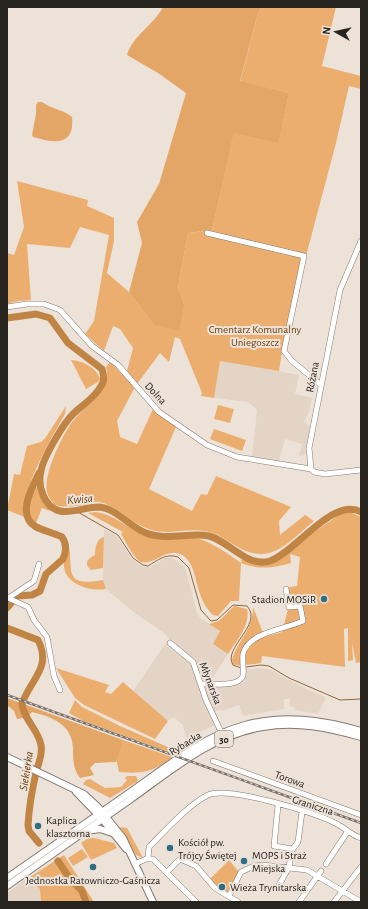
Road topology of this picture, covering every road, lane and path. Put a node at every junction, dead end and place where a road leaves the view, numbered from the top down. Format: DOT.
graph roads {
  1 [pos="207,233"];
  2 [pos="361,242"];
  3 [pos="7,307"];
  4 [pos="321,385"];
  5 [pos="311,469"];
  6 [pos="361,470"];
  7 [pos="39,564"];
  8 [pos="286,589"];
  9 [pos="10,599"];
  10 [pos="170,643"];
  11 [pos="201,684"];
  12 [pos="60,690"];
  13 [pos="361,731"];
  14 [pos="223,736"];
  15 [pos="361,737"];
  16 [pos="7,757"];
  17 [pos="213,761"];
  18 [pos="76,792"];
  19 [pos="88,805"];
  20 [pos="278,805"];
  21 [pos="114,811"];
  22 [pos="302,812"];
  23 [pos="361,813"];
  24 [pos="103,815"];
  25 [pos="90,820"];
  26 [pos="114,825"];
  27 [pos="348,831"];
  28 [pos="85,832"];
  29 [pos="114,834"];
  30 [pos="361,838"];
  31 [pos="293,849"];
  32 [pos="130,853"];
  33 [pos="148,859"];
  34 [pos="135,864"];
  35 [pos="326,864"];
  36 [pos="289,867"];
  37 [pos="361,867"];
  38 [pos="167,872"];
  39 [pos="319,874"];
  40 [pos="7,878"];
  41 [pos="7,886"];
  42 [pos="278,887"];
  43 [pos="343,891"];
  44 [pos="229,896"];
  45 [pos="153,902"];
  46 [pos="196,902"];
  47 [pos="238,902"];
  48 [pos="298,902"];
  49 [pos="334,902"];
  50 [pos="361,902"];
  1 -- 4 [label="street"];
  2 -- 4 [label="street, Różana"];
  3 -- 5 [label="street, Dolna"];
  4 -- 5 [label="street, Różana"];
  5 -- 6 [label="street"];
  7 -- 9 [label="street"];
  8 -- 11 [label="street"];
  9 -- 12 [label="street"];
  10 -- 11 [label="street, Młynarska"];
  11 -- 14 [label="street, Młynarska"];
  13 -- 14 [label="main road, Rybacka / 30"];
  14 -- 15 [label="main road, Rybacka / 30"];
  14 -- 21 [label="main road, Rybacka / 30"];
  14 -- 24 [label="main road, Rybacka / 30"];
  16 -- 18 [label="main road"];
  17 -- 23 [label="street, Torowa"];
  18 -- 19 [label="main road"];
  18 -- 24 [label="main road"];
  19 -- 24 [label="main road"];
  19 -- 25 [label="main road"];
  20 -- 22 [label="street, Graniczna"];
  20 -- 31 [label="street"];
  20 -- 33 [label="street, Graniczna"];
  21 -- 24 [label="main road, Rybacka / 30"];
  21 -- 26 [label="main road"];
  22 -- 27 [label="street, Graniczna"];
  22 -- 31 [label="street"];
  24 -- 25 [label="main road, 30"];
  24 -- 26 [label="main road"];
  24 -- 28 [label="main road, 30"];
  24 -- 29 [label="main road"];
  25 -- 40 [label="main road, 30"];
  26 -- 32 [label="main road"];
  27 -- 30 [label="street, Graniczna"];
  27 -- 35 [label="street"];
  28 -- 29 [label="main road"];
  28 -- 41 [label="main road, 30"];
  29 -- 32 [label="main road"];
  31 -- 36 [label="street"];
  32 -- 34 [label="main road"];
  33 -- 34 [label="street"];
  33 -- 38 [label="street"];
  34 -- 45 [label="main road"];
  36 -- 39 [label="street"];
  36 -- 42 [label="street"];
  36 -- 44 [label="street"];
  37 -- 43 [label="street"];
  38 -- 44 [label="street"];
  38 -- 46 [label="street"];
  39 -- 43 [label="street"];
  39 -- 48 [label="street"];
  43 -- 49 [label="street"];
  43 -- 50 [label="street"];
  44 -- 47 [label="street"];
}
